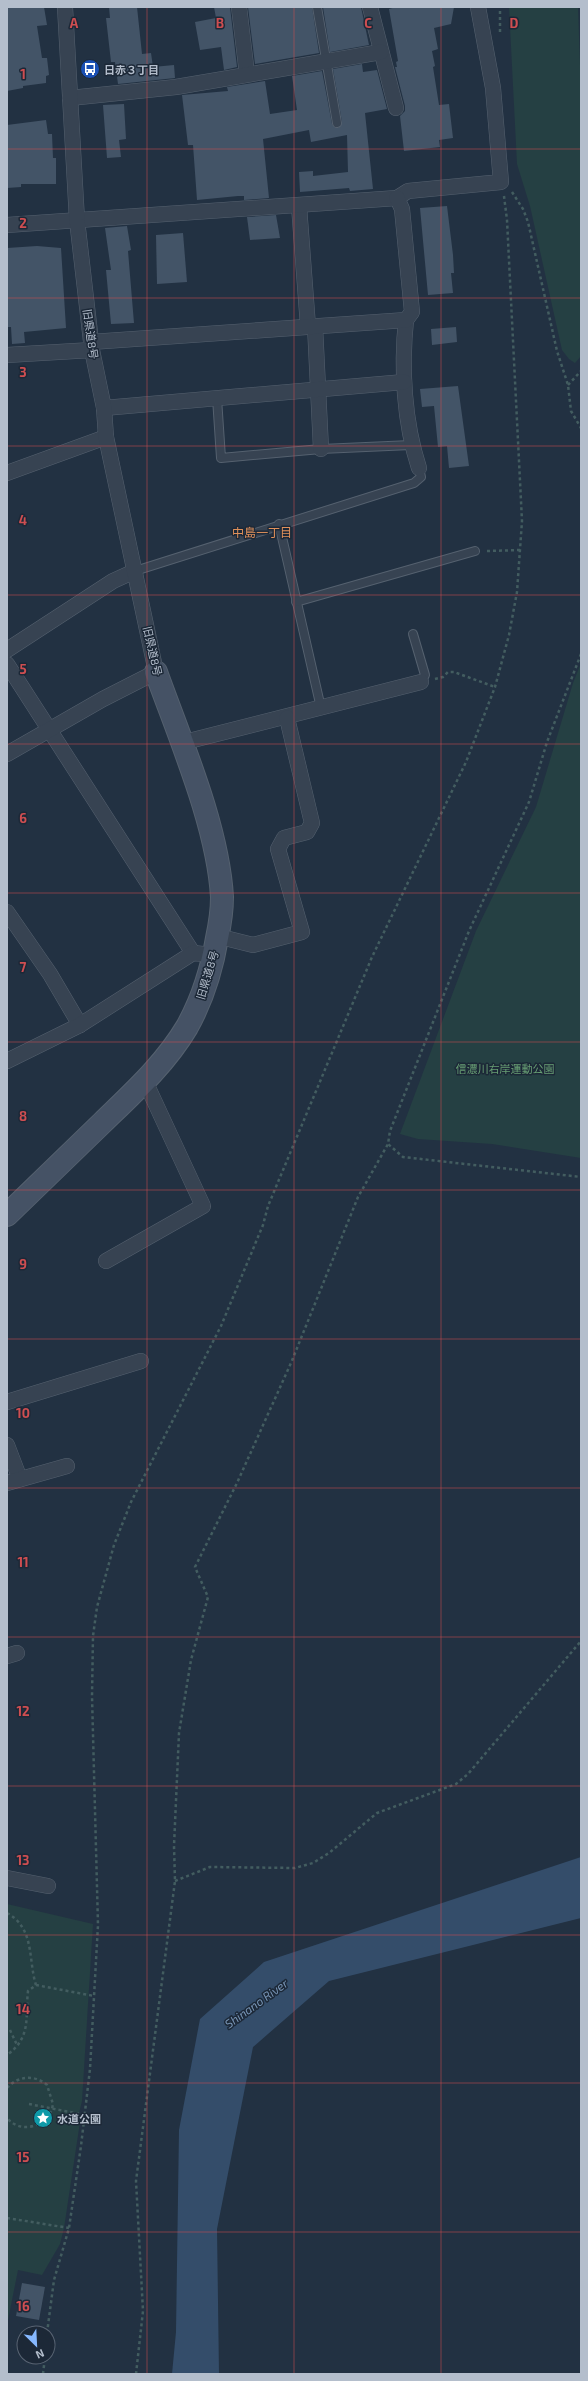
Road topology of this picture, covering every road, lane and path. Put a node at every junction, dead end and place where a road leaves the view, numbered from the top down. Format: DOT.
graph roads {
  1 [pos="65,7"];
  2 [pos="240,7"];
  3 [pos="317,7"];
  4 [pos="370,7"];
  5 [pos="478,7"];
  6 [pos="500,7"];
  7 [pos="500,29"];
  8 [pos="381,52"];
  9 [pos="326,61"];
  10 [pos="247,74"];
  11 [pos="70,98"];
  12 [pos="396,108"];
  13 [pos="337,123"];
  14 [pos="501,182"];
  15 [pos="397,198"];
  16 [pos="299,206"];
  17 [pos="77,220"];
  18 [pos="7,225"];
  19 [pos="406,320"];
  20 [pos="311,326"];
  21 [pos="92,346"];
  22 [pos="7,355"];
  23 [pos="581,371"];
  24 [pos="404,382"];
  25 [pos="568,385"];
  26 [pos="319,389"];
  27 [pos="217,398"];
  28 [pos="104,408"];
  29 [pos="581,428"];
  30 [pos="106,437"];
  31 [pos="411,445"];
  32 [pos="321,450"];
  33 [pos="419,468"];
  34 [pos="7,473"];
  35 [pos="279,524"];
  36 [pos="521,550"];
  37 [pos="475,551"];
  38 [pos="135,570"];
  39 [pos="296,602"];
  40 [pos="413,634"];
  41 [pos="7,650"];
  42 [pos="581,654"];
  43 [pos="7,664"];
  44 [pos="156,672"];
  45 [pos="454,672"];
  46 [pos="421,682"];
  47 [pos="495,687"];
  48 [pos="321,708"];
  49 [pos="287,718"];
  50 [pos="50,730"];
  51 [pos="181,743"];
  52 [pos="7,754"];
  53 [pos="7,912"];
  54 [pos="208,948"];
  55 [pos="80,1025"];
  56 [pos="7,1061"];
  57 [pos="145,1081"];
  58 [pos="388,1144"];
  59 [pos="581,1177"];
  60 [pos="7,1215"];
  61 [pos="106,1261"];
  62 [pos="141,1361"];
  63 [pos="7,1402"];
  64 [pos="7,1444"];
  65 [pos="67,1466"];
  66 [pos="13,1481"];
  67 [pos="581,1641"];
  68 [pos="7,1878"];
  69 [pos="175,1881"];
  70 [pos="48,1886"];
  71 [pos="7,1913"];
  72 [pos="36,1985"];
  73 [pos="94,1996"];
  74 [pos="10,2030"];
  75 [pos="18,2045"];
  76 [pos="7,2055"];
  77 [pos="7,2088"];
  78 [pos="29,2104"];
  79 [pos="52,2108"];
  80 [pos="84,2115"];
  81 [pos="7,2118"];
  82 [pos="7,2218"];
  83 [pos="69,2228"];
  84 [pos="48,2325"];
  85 [pos="136,2374"];
  1 -- 11 [label="street, 旧県道8号"];
  2 -- 10 [label="street"];
  3 -- 9 [label="lane"];
  4 -- 8 [label="street"];
  5 -- 14 [label="street"];
  6 -- 7 [label="path"];
  8 -- 9 [label="street"];
  8 -- 12 [label="street"];
  9 -- 10 [label="street"];
  9 -- 13 [label="lane"];
  10 -- 11 [label="street"];
  11 -- 17 [label="street, 旧県道8号"];
  14 -- 15 [label="street"];
  14 -- 25 [label="path"];
  14 -- 36 [label="path"];
  15 -- 16 [label="street"];
  15 -- 19 [label="street"];
  16 -- 17 [label="street"];
  16 -- 20 [label="street"];
  17 -- 18 [label="street"];
  17 -- 21 [label="street, 旧県道8号"];
  19 -- 20 [label="street"];
  19 -- 24 [label="street"];
  20 -- 21 [label="street"];
  20 -- 26 [label="street"];
  21 -- 22 [label="street"];
  21 -- 28 [label="street, 旧県道8号"];
  23 -- 25 [label="path"];
  24 -- 26 [label="street"];
  24 -- 31 [label="street"];
  25 -- 29 [label="path"];
  26 -- 27 [label="street"];
  26 -- 32 [label="street"];
  27 -- 28 [label="street"];
  27 -- 32 [label="lane"];
  28 -- 30 [label="street, 旧県道8号"];
  30 -- 34 [label="street"];
  30 -- 38 [label="street, 旧県道8号"];
  31 -- 32 [label="lane"];
  31 -- 33 [label="street"];
  33 -- 35 [label="lane"];
  35 -- 38 [label="lane"];
  35 -- 39 [label="lane"];
  36 -- 37 [label="path"];
  36 -- 47 [label="path"];
  37 -- 39 [label="lane"];
  38 -- 41 [label="street"];
  38 -- 44 [label="street, 旧県道8号"];
  39 -- 48 [label="lane"];
  40 -- 46 [label="lane"];
  42 -- 58 [label="path"];
  43 -- 50 [label="street"];
  44 -- 50 [label="street"];
  44 -- 51 [label="street, 旧県道8号"];
  45 -- 47 [label="path"];
  46 -- 48 [label="street"];
  47 -- 73 [label="path"];
  48 -- 49 [label="street"];
  49 -- 51 [label="street"];
  49 -- 54 [label="street"];
  50 -- 52 [label="street"];
  50 -- 54 [label="street"];
  51 -- 54 [label="street, 旧県道8号"];
  53 -- 55 [label="street"];
  54 -- 55 [label="street"];
  54 -- 57 [label="street, 旧県道8号"];
  55 -- 56 [label="street"];
  57 -- 60 [label="street, 旧県道8号"];
  57 -- 61 [label="street"];
  58 -- 59 [label="path"];
  58 -- 69 [label="path"];
  62 -- 63 [label="street"];
  64 -- 66 [label="street"];
  65 -- 66 [label="street"];
  67 -- 69 [label="path"];
  68 -- 70 [label="street"];
  69 -- 85 [label="path"];
  71 -- 72 [label="path"];
  72 -- 73 [label="path"];
  72 -- 75 [label="path"];
  73 -- 80 [label="path"];
  74 -- 75 [label="path"];
  75 -- 76 [label="path"];
  77 -- 79 [label="path"];
  78 -- 79 [label="path"];
  79 -- 80 [label="path"];
  79 -- 81 [label="path"];
  80 -- 83 [label="path"];
  82 -- 83 [label="path"];
  83 -- 84 [label="path"];
}
